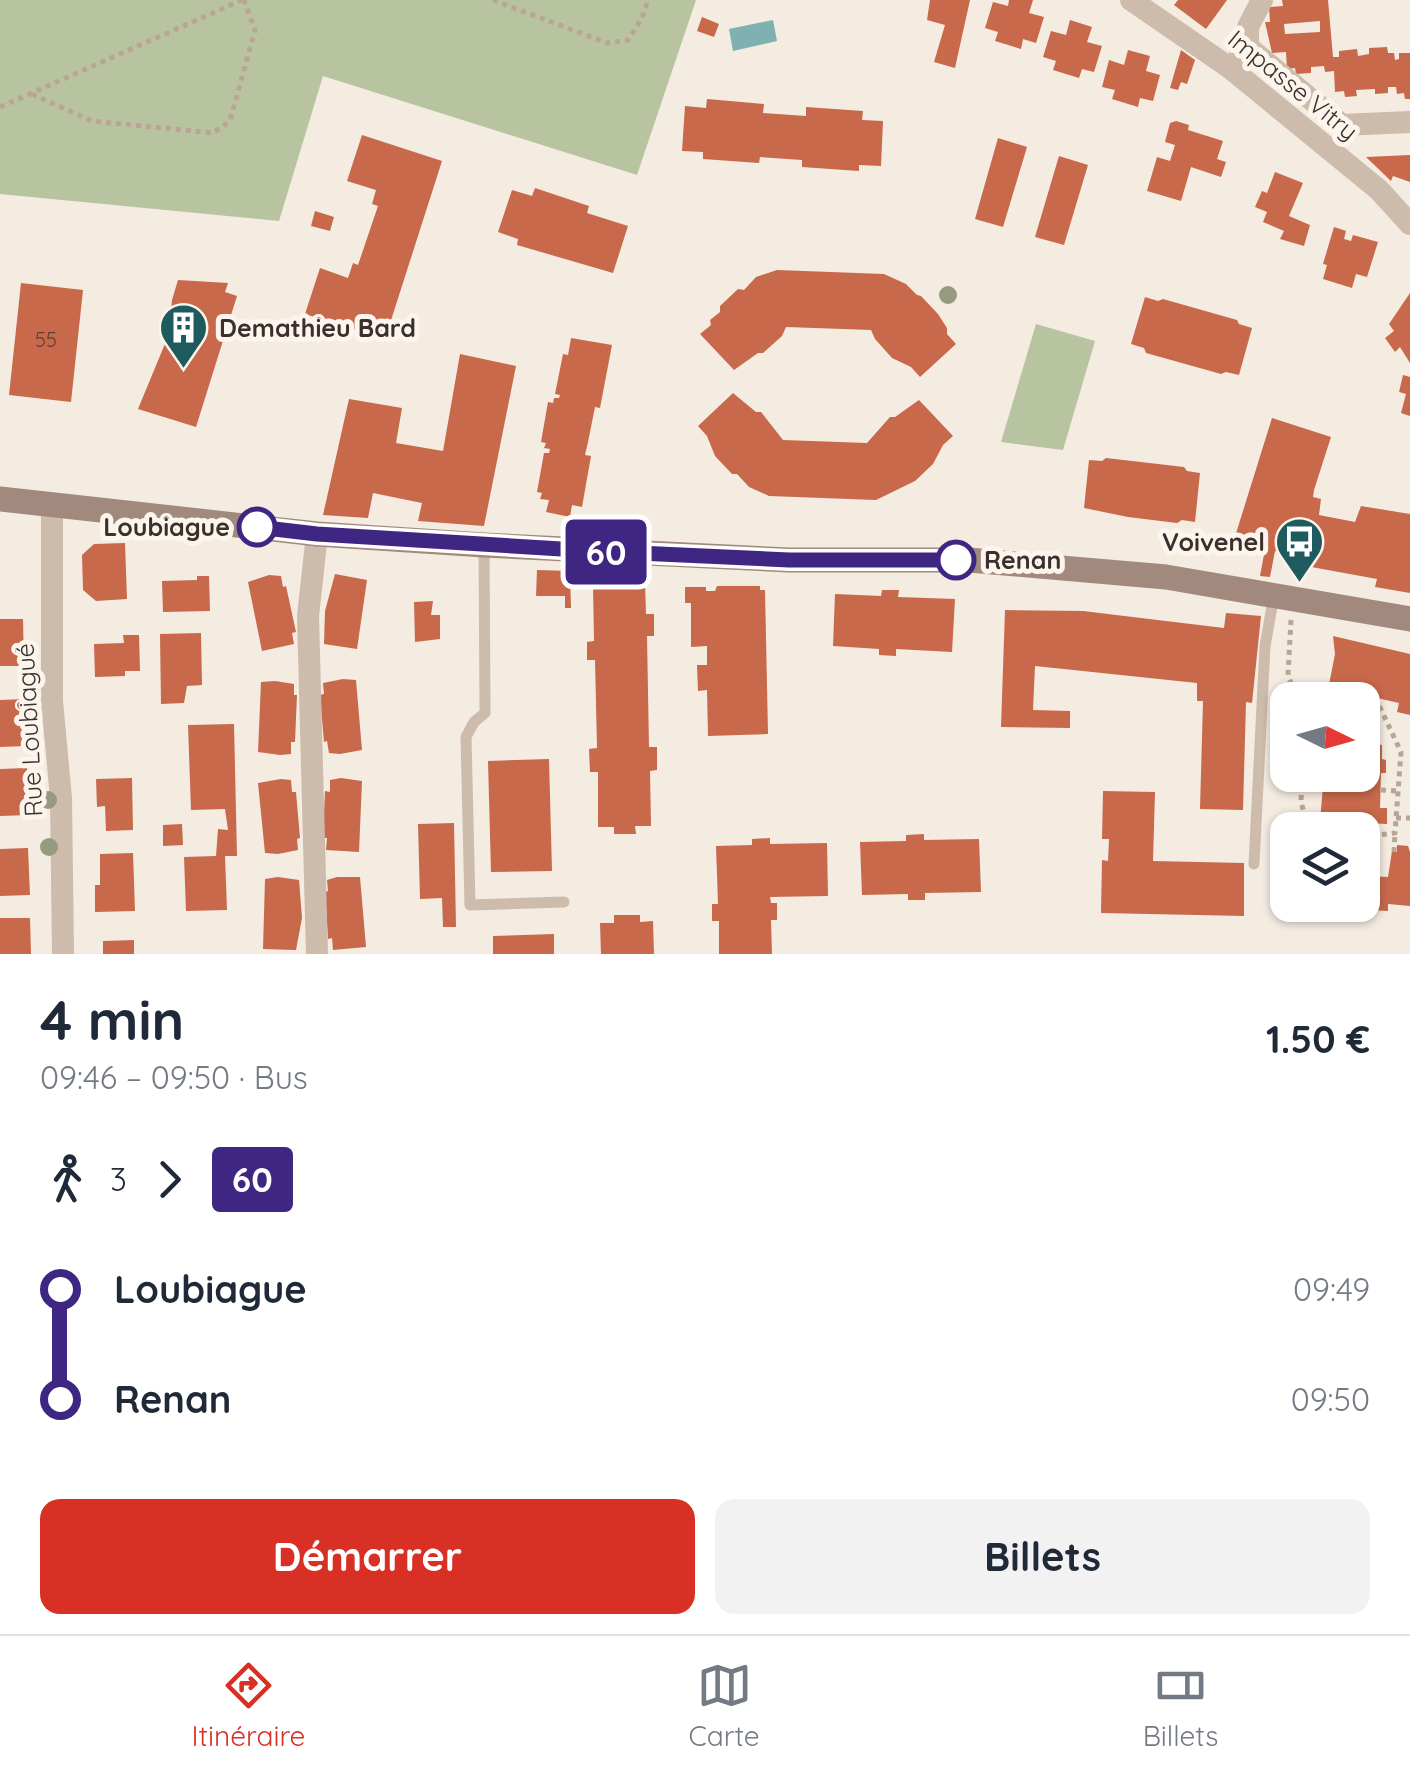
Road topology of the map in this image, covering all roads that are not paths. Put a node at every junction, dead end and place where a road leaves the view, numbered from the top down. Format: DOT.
graph roads {
  1 [pos="1132,0"];
  2 [pos="1262,0"];
  3 [pos="1248,47"];
  4 [pos="1230,68"];
  5 [pos="1410,122"];
  6 [pos="1410,224"];
  7 [pos="0,499"];
  8 [pos="52,504"];
  9 [pos="317,534"];
  10 [pos="484,545"];
  11 [pos="1283,596"];
  12 [pos="1410,619"];
  13 [pos="1254,864"];
  14 [pos="564,902"];
  15 [pos="63,954"];
  16 [pos="318,954"];
  1 -- 4 [label="street, Impasse Vitry"];
  2 -- 3 [label="street"];
  3 -- 4 [label="street"];
  3 -- 5 [label="street"];
  4 -- 6 [label="street, Impasse Vitry"];
  7 -- 8 [label="street"];
  8 -- 9 [label="street"];
  8 -- 15 [label="street, Rue Loubiagué"];
  9 -- 10 [label="street"];
  9 -- 16 [label="street"];
  10 -- 11 [label="street"];
  10 -- 14 [label="lane"];
  11 -- 12 [label="street"];
  11 -- 13 [label="lane"];
}
